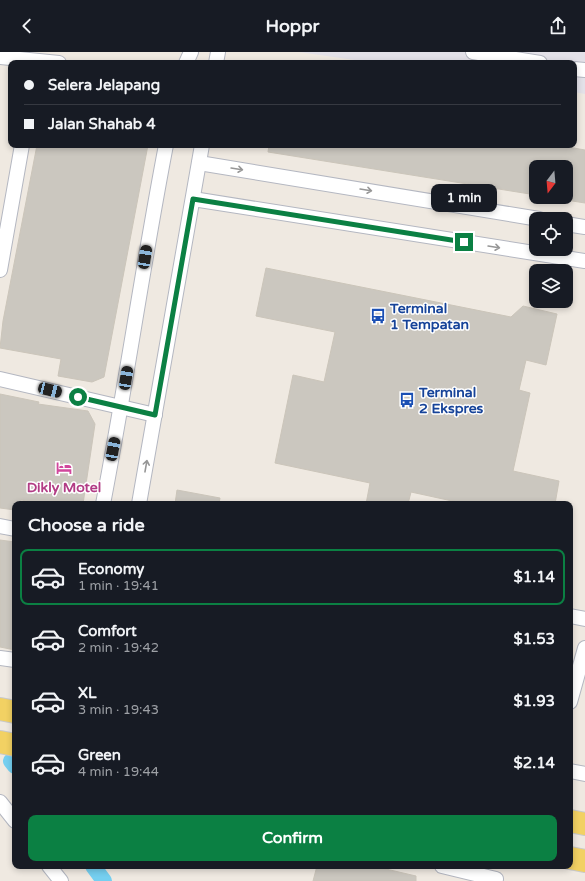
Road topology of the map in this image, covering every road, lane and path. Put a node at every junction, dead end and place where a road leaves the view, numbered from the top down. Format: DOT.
graph roads {
  1 [pos="473,52"];
  2 [pos="0,57"];
  3 [pos="22,60"];
  4 [pos="522,60"];
  5 [pos="21,148"];
  6 [pos="165,148"];
  7 [pos="202,148"];
  8 [pos="199,163"];
  9 [pos="193,199"];
  10 [pos="529,217"];
  11 [pos="573,225"];
  12 [pos="585,227"];
  13 [pos="585,261"];
  14 [pos="0,270"];
  15 [pos="0,379"];
  16 [pos="121,408"];
  17 [pos="155,415"];
  18 [pos="104,501"];
  19 [pos="141,501"];
  20 [pos="0,526"];
  21 [pos="12,528"];
  22 [pos="573,617"];
  23 [pos="585,619"];
  24 [pos="585,648"];
  25 [pos="0,658"];
  26 [pos="12,660"];
  27 [pos="573,691"];
  28 [pos="0,709"];
  29 [pos="12,711"];
  30 [pos="0,742"];
  31 [pos="12,744"];
  32 [pos="573,771"];
  33 [pos="585,774"];
  34 [pos="0,802"];
  35 [pos="12,817"];
  36 [pos="573,822"];
  37 [pos="585,824"];
  38 [pos="573,859"];
  39 [pos="585,861"];
  40 [pos="51,869"];
  41 [pos="460,869"];
  42 [pos="497,875"];
  43 [pos="61,881"];
  1 -- 4 [label="street"];
  2 -- 3 [label="street"];
  5 -- 14 [label="street"];
  6 -- 16 [label="street"];
  7 -- 8 [label="street"];
  8 -- 9 [label="street"];
  8 -- 10 [label="street, one-way"];
  9 -- 13 [label="street, one-way"];
  9 -- 17 [label="street"];
  11 -- 12 [label="street"];
  15 -- 16 [label="street"];
  16 -- 17 [label="street"];
  16 -- 18 [label="street"];
  19 -- 17 [label="street, one-way"];
  20 -- 21 [label="street"];
  22 -- 23 [label="street"];
  24 -- 27 [label="street"];
  25 -- 26 [label="street"];
  28 -- 29 [label="main road"];
  30 -- 31 [label="main road"];
  32 -- 33 [label="street"];
  34 -- 35 [label="street"];
  36 -- 37 [label="main road"];
  38 -- 39 [label="main road"];
  40 -- 43 [label="street"];
  41 -- 42 [label="street"];
}
